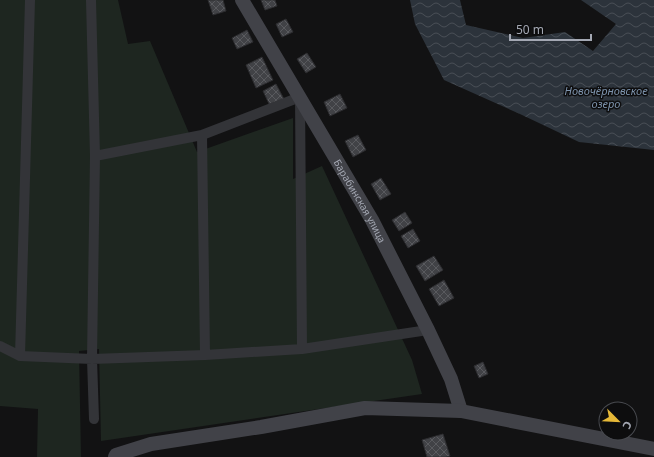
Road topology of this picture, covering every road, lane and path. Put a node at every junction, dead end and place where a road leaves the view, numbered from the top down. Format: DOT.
graph roads {
  1 [pos="30,0"];
  2 [pos="92,0"];
  3 [pos="242,0"];
  4 [pos="300,97"];
  5 [pos="202,135"];
  6 [pos="95,156"];
  7 [pos="428,330"];
  8 [pos="0,346"];
  9 [pos="302,349"];
  10 [pos="20,356"];
  11 [pos="205,356"];
  12 [pos="92,359"];
  13 [pos="461,411"];
  14 [pos="94,419"];
  15 [pos="654,449"];
  16 [pos="115,457"];
  1 -- 10 [label="street"];
  2 -- 6 [label="street"];
  3 -- 4 [label="street, Барабинская улица"];
  4 -- 5 [label="street"];
  4 -- 7 [label="street, Барабинская улица"];
  4 -- 9 [label="street"];
  5 -- 6 [label="street"];
  5 -- 11 [label="street"];
  6 -- 12 [label="street"];
  7 -- 9 [label="street"];
  7 -- 13 [label="street, Барабинская улица"];
  8 -- 10 [label="street"];
  9 -- 11 [label="street"];
  10 -- 12 [label="street"];
  11 -- 12 [label="street"];
  12 -- 14 [label="street"];
  13 -- 15 [label="street"];
  13 -- 16 [label="street"];
}
